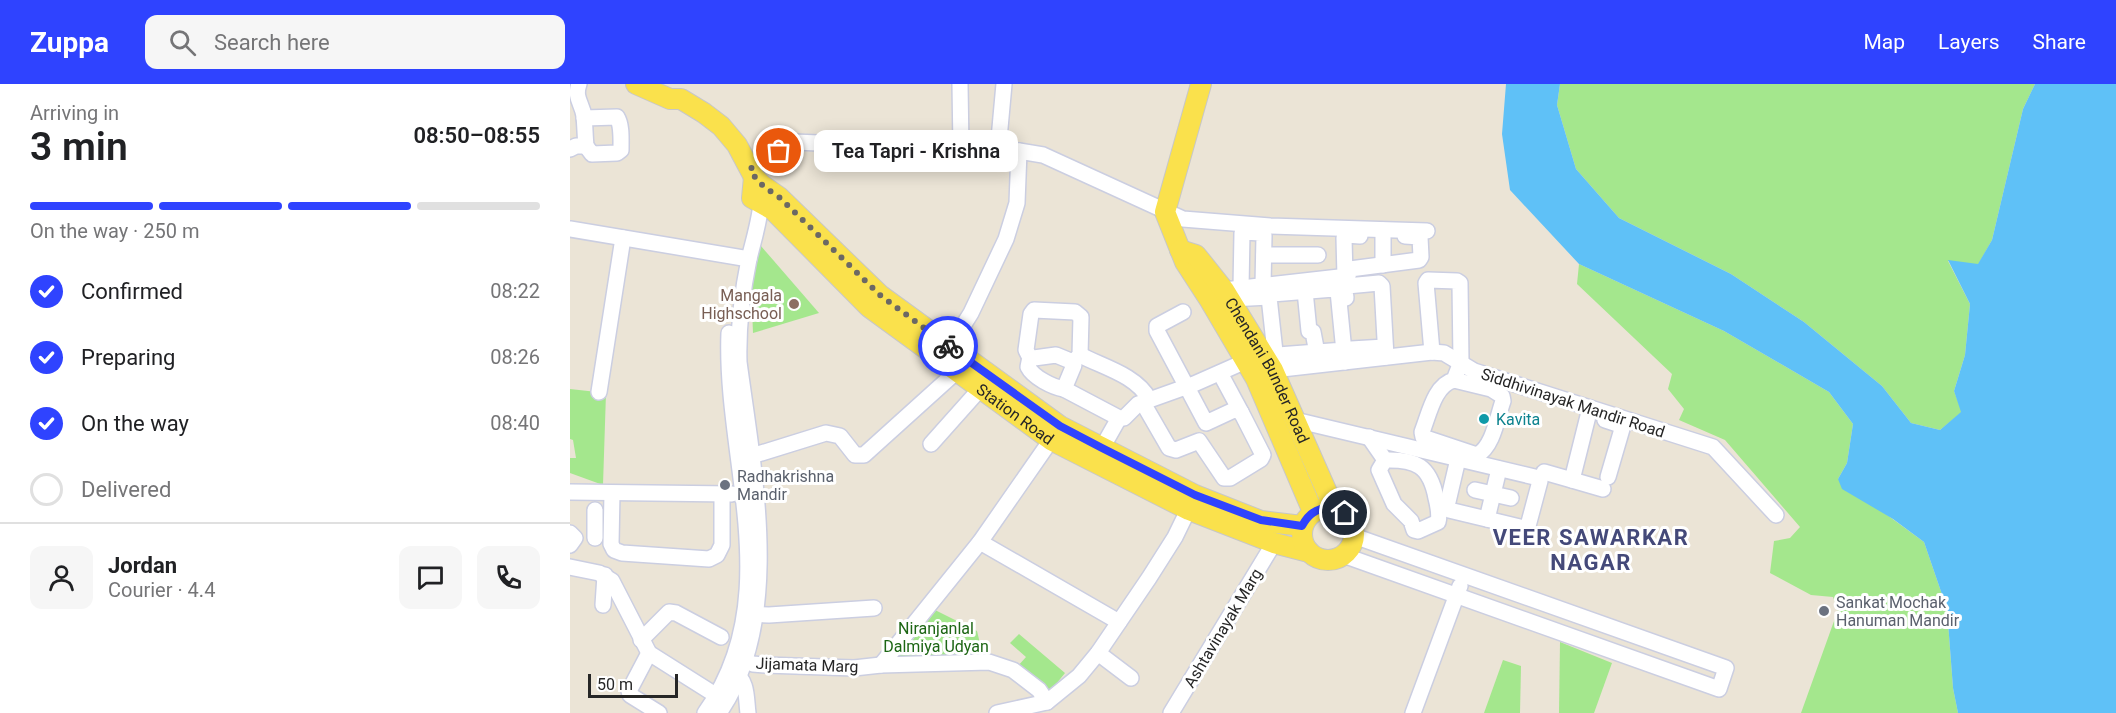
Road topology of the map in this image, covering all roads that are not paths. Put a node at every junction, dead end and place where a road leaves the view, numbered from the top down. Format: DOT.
graph roads {
  1 [pos="579,84"];
  2 [pos="636,84"];
  3 [pos="661,84"];
  4 [pos="960,84"];
  5 [pos="1004,84"];
  6 [pos="1201,84"];
  7 [pos="681,99"];
  8 [pos="577,107"];
  9 [pos="586,146"];
  10 [pos="961,148"];
  11 [pos="570,149"];
  12 [pos="998,150"];
  13 [pos="1019,151"];
  14 [pos="756,187"];
  15 [pos="1165,212"];
  16 [pos="1270,226"];
  17 [pos="570,229"];
  18 [pos="1427,231"];
  19 [pos="1331,232"];
  20 [pos="1383,233"];
  21 [pos="1401,233"];
  22 [pos="623,238"];
  23 [pos="1264,255"];
  24 [pos="1318,255"];
  25 [pos="745,258"];
  26 [pos="1383,265"];
  27 [pos="1345,277"];
  28 [pos="1266,291"];
  29 [pos="1305,291"];
  30 [pos="1223,296"];
  31 [pos="1183,312"];
  32 [pos="1461,342"];
  33 [pos="1431,348"];
  34 [pos="1385,352"];
  35 [pos="1311,353"];
  36 [pos="945,354"];
  37 [pos="1348,356"];
  38 [pos="1030,357"];
  39 [pos="1076,358"];
  40 [pos="1246,361"];
  41 [pos="1461,362"];
  42 [pos="956,372"];
  43 [pos="1220,373"];
  44 [pos="1265,375"];
  45 [pos="1454,380"];
  46 [pos="1187,385"];
  47 [pos="980,389"];
  48 [pos="1064,389"];
  49 [pos="599,392"];
  50 [pos="1146,401"];
  51 [pos="1562,408"];
  52 [pos="1241,412"];
  53 [pos="1589,412"];
  54 [pos="1119,418"];
  55 [pos="1295,420"];
  56 [pos="1206,423"];
  57 [pos="1275,423"];
  58 [pos="1252,433"];
  59 [pos="1369,437"];
  60 [pos="1051,440"];
  61 [pos="1199,441"];
  62 [pos="931,444"];
  63 [pos="1102,448"];
  64 [pos="745,458"];
  65 [pos="1458,459"];
  66 [pos="1385,460"];
  67 [pos="1499,469"];
  68 [pos="1544,472"];
  69 [pos="1572,480"];
  70 [pos="1475,490"];
  71 [pos="570,492"];
  72 [pos="612,493"];
  73 [pos="749,493"];
  74 [pos="722,494"];
  75 [pos="1493,494"];
  76 [pos="1511,498"];
  77 [pos="1192,502"];
  78 [pos="1334,508"];
  79 [pos="595,510"];
  80 [pos="1776,515"];
  81 [pos="1308,519"];
  82 [pos="1487,519"];
  83 [pos="570,533"];
  84 [pos="1264,533"];
  85 [pos="1354,536"];
  86 [pos="595,538"];
  87 [pos="981,542"];
  88 [pos="570,545"];
  89 [pos="1309,552"];
  90 [pos="1343,555"];
  91 [pos="570,567"];
  92 [pos="1464,574"];
  93 [pos="605,575"];
  94 [pos="1456,595"];
  95 [pos="603,605"];
  96 [pos="874,608"];
  97 [pos="750,614"];
  98 [pos="1119,622"];
  99 [pos="720,637"];
  100 [pos="645,646"];
  101 [pos="1676,650"];
  102 [pos="1098,653"];
  103 [pos="880,665"];
  104 [pos="737,666"];
  105 [pos="1669,671"];
  106 [pos="1131,678"];
  107 [pos="1047,702"];
  108 [pos="720,704"];
  109 [pos="659,713"];
  110 [pos="705,713"];
  111 [pos="748,713"];
  112 [pos="998,713"];
  113 [pos="1171,713"];
  114 [pos="1413,713"];
  1 -- 8 [label="street"];
  2 -- 7 [label="main road, Station Road"];
  3 -- 7 [label="main road"];
  4 -- 10 [label="street"];
  5 -- 12 [label="street"];
  6 -- 15 [label="main road"];
  7 -- 14 [label="main road, Station Road"];
  8 -- 9 [label="street"];
  8 -- 9 [label="street"];
  9 -- 11 [label="street"];
  10 -- 12 [label="street"];
  10 -- 14 [label="street"];
  12 -- 13 [label="street"];
  13 -- 15 [label="street"];
  13 -- 36 [label="street"];
  14 -- 25 [label="street"];
  14 -- 36 [label="main road, Station Road"];
  15 -- 16 [label="street"];
  15 -- 30 [label="main road, Chendani Bunder Road"];
  16 -- 19 [label="street"];
  16 -- 20 [label="street"];
  17 -- 22 [label="street"];
  18 -- 21 [label="street"];
  20 -- 21 [label="street"];
  20 -- 26 [label="street"];
  20 -- 27 [label="street"];
  21 -- 26 [label="street"];
  22 -- 25 [label="street"];
  22 -- 49 [label="street"];
  23 -- 24 [label="street"];
  23 -- 28 [label="street"];
  23 -- 30 [label="street"];
  25 -- 64 [label="street"];
  26 -- 27 [label="street"];
  27 -- 28 [label="street"];
  28 -- 29 [label="street"];
  28 -- 30 [label="street"];
  28 -- 35 [label="street"];
  29 -- 35 [label="street"];
  29 -- 37 [label="street"];
  30 -- 40 [label="main road, Chendani Bunder Road"];
  30 -- 44 [label="main road, Chendani Bunder Road"];
  31 -- 46 [label="street"];
  32 -- 33 [label="street"];
  32 -- 33 [label="street"];
  32 -- 41 [label="street"];
  33 -- 34 [label="street, Siddhivinayak Mandir Road"];
  33 -- 41 [label="street, Siddhivinayak Mandir Road"];
  34 -- 37 [label="street, Siddhivinayak Mandir Road"];
  34 -- 37 [label="street"];
  35 -- 37 [label="street"];
  36 -- 42 [label="main road, Station Road"];
  36 -- 63 [label="main road, Station Road"];
  37 -- 44 [label="street, Siddhivinayak Mandir Road"];
  38 -- 39 [label="street"];
  38 -- 39 [label="street"];
  38 -- 48 [label="street"];
  39 -- 48 [label="street"];
  39 -- 50 [label="street"];
  40 -- 43 [label="street"];
  40 -- 44 [label="main road, Chendani Bunder Road"];
  41 -- 45 [label="street"];
  41 -- 53 [label="street, Siddhivinayak Mandir Road"];
  42 -- 47 [label="main road, Station Road"];
  42 -- 64 [label="street"];
  43 -- 46 [label="street"];
  43 -- 52 [label="street"];
  44 -- 55 [label="main road, Chendani Bunder Road"];
  44 -- 57 [label="main road, Chendani Bunder Road"];
  45 -- 45 [label="street"];
  46 -- 50 [label="street"];
  46 -- 56 [label="street"];
  47 -- 60 [label="main road, Station Road"];
  47 -- 62 [label="street"];
  48 -- 54 [label="street"];
  50 -- 54 [label="street"];
  50 -- 61 [label="street"];
  51 -- 53 [label="street"];
  52 -- 56 [label="street"];
  52 -- 58 [label="street"];
  53 -- 69 [label="street"];
  53 -- 69 [label="street"];
  53 -- 80 [label="street, Siddhivinayak Mandir Road"];
  54 -- 63 [label="street"];
  55 -- 59 [label="street"];
  55 -- 78 [label="main road, Chendani Bunder Road"];
  56 -- 61 [label="street"];
  57 -- 58 [label="street"];
  57 -- 81 [label="main road, Chendani Bunder Road"];
  58 -- 61 [label="street"];
  59 -- 65 [label="street"];
  59 -- 66 [label="street"];
  60 -- 77 [label="main road, Station Road"];
  60 -- 87 [label="street"];
  63 -- 77 [label="main road, Station Road"];
  64 -- 73 [label="street"];
  65 -- 67 [label="street"];
  65 -- 82 [label="street"];
  66 -- 66 [label="street"];
  67 -- 75 [label="street"];
  67 -- 82 [label="street"];
  68 -- 69 [label="street"];
  70 -- 75 [label="street"];
  71 -- 72 [label="street"];
  72 -- 74 [label="street"];
  72 -- 74 [label="street"];
  73 -- 74 [label="street"];
  73 -- 97 [label="street"];
  75 -- 76 [label="street"];
  75 -- 82 [label="street"];
  77 -- 84 [label="main road, Station Road"];
  77 -- 98 [label="street"];
  78 -- 81 [label="main road"];
  78 -- 85 [label="main road"];
  79 -- 86 [label="street"];
  81 -- 84 [label="main road, Station Road"];
  81 -- 89 [label="main road"];
  83 -- 88 [label="street"];
  84 -- 89 [label="main road, Station Road"];
  84 -- 113 [label="street, Ashtavinayak Marg"];
  85 -- 90 [label="main road"];
  85 -- 92 [label="street"];
  87 -- 98 [label="street"];
  87 -- 103 [label="street"];
  89 -- 90 [label="main road"];
  90 -- 94 [label="street"];
  91 -- 93 [label="street"];
  92 -- 94 [label="street"];
  92 -- 101 [label="street"];
  93 -- 95 [label="street"];
  93 -- 100 [label="street"];
  94 -- 105 [label="street"];
  94 -- 114 [label="street"];
  96 -- 97 [label="street"];
  97 -- 104 [label="street"];
  98 -- 102 [label="street"];
  99 -- 100 [label="street"];
  100 -- 108 [label="street"];
  100 -- 109 [label="street"];
  101 -- 105 [label="street"];
  101 -- 105 [label="street"];
  102 -- 106 [label="street"];
  102 -- 107 [label="street"];
  103 -- 104 [label="street, Jijamata Marg"];
  103 -- 107 [label="street, Jijamata Marg"];
  104 -- 108 [label="street"];
  104 -- 111 [label="street"];
  107 -- 112 [label="street"];
  108 -- 110 [label="street"];
}
